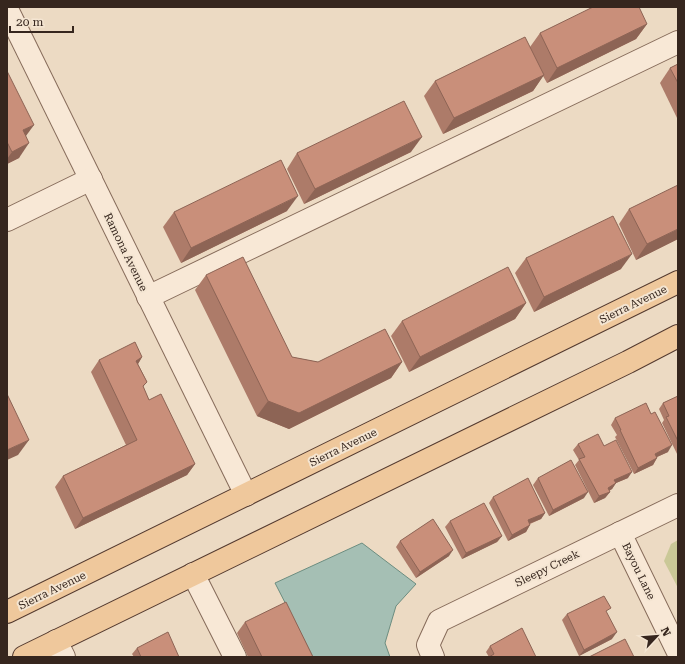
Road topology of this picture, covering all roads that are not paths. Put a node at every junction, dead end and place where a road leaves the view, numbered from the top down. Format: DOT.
graph roads {
  1 [pos="7,9"];
  2 [pos="678,42"];
  3 [pos="91,179"];
  4 [pos="7,220"];
  5 [pos="678,282"];
  6 [pos="148,297"];
  7 [pos="678,336"];
  8 [pos="246,495"];
  9 [pos="678,505"];
  10 [pos="620,533"];
  11 [pos="193,574"];
  12 [pos="7,612"];
  13 [pos="60,649"];
  14 [pos="431,651"];
  15 [pos="678,652"];
  16 [pos="24,657"];
  17 [pos="235,657"];
  1 -- 3 [label="street, Ramona Avenue"];
  2 -- 6 [label="street"];
  3 -- 4 [label="street"];
  3 -- 6 [label="street, Ramona Avenue"];
  5 -- 8 [label="main road, Sierra Avenue"];
  6 -- 8 [label="street, Ramona Avenue"];
  7 -- 11 [label="main road"];
  8 -- 12 [label="main road, Sierra Avenue"];
  9 -- 10 [label="street, Sleepy Creek"];
  10 -- 14 [label="street, Sleepy Creek"];
  10 -- 15 [label="street, Bayou Lane"];
  11 -- 13 [label="main road"];
  11 -- 17 [label="street"];
  13 -- 16 [label="main road"];
}
